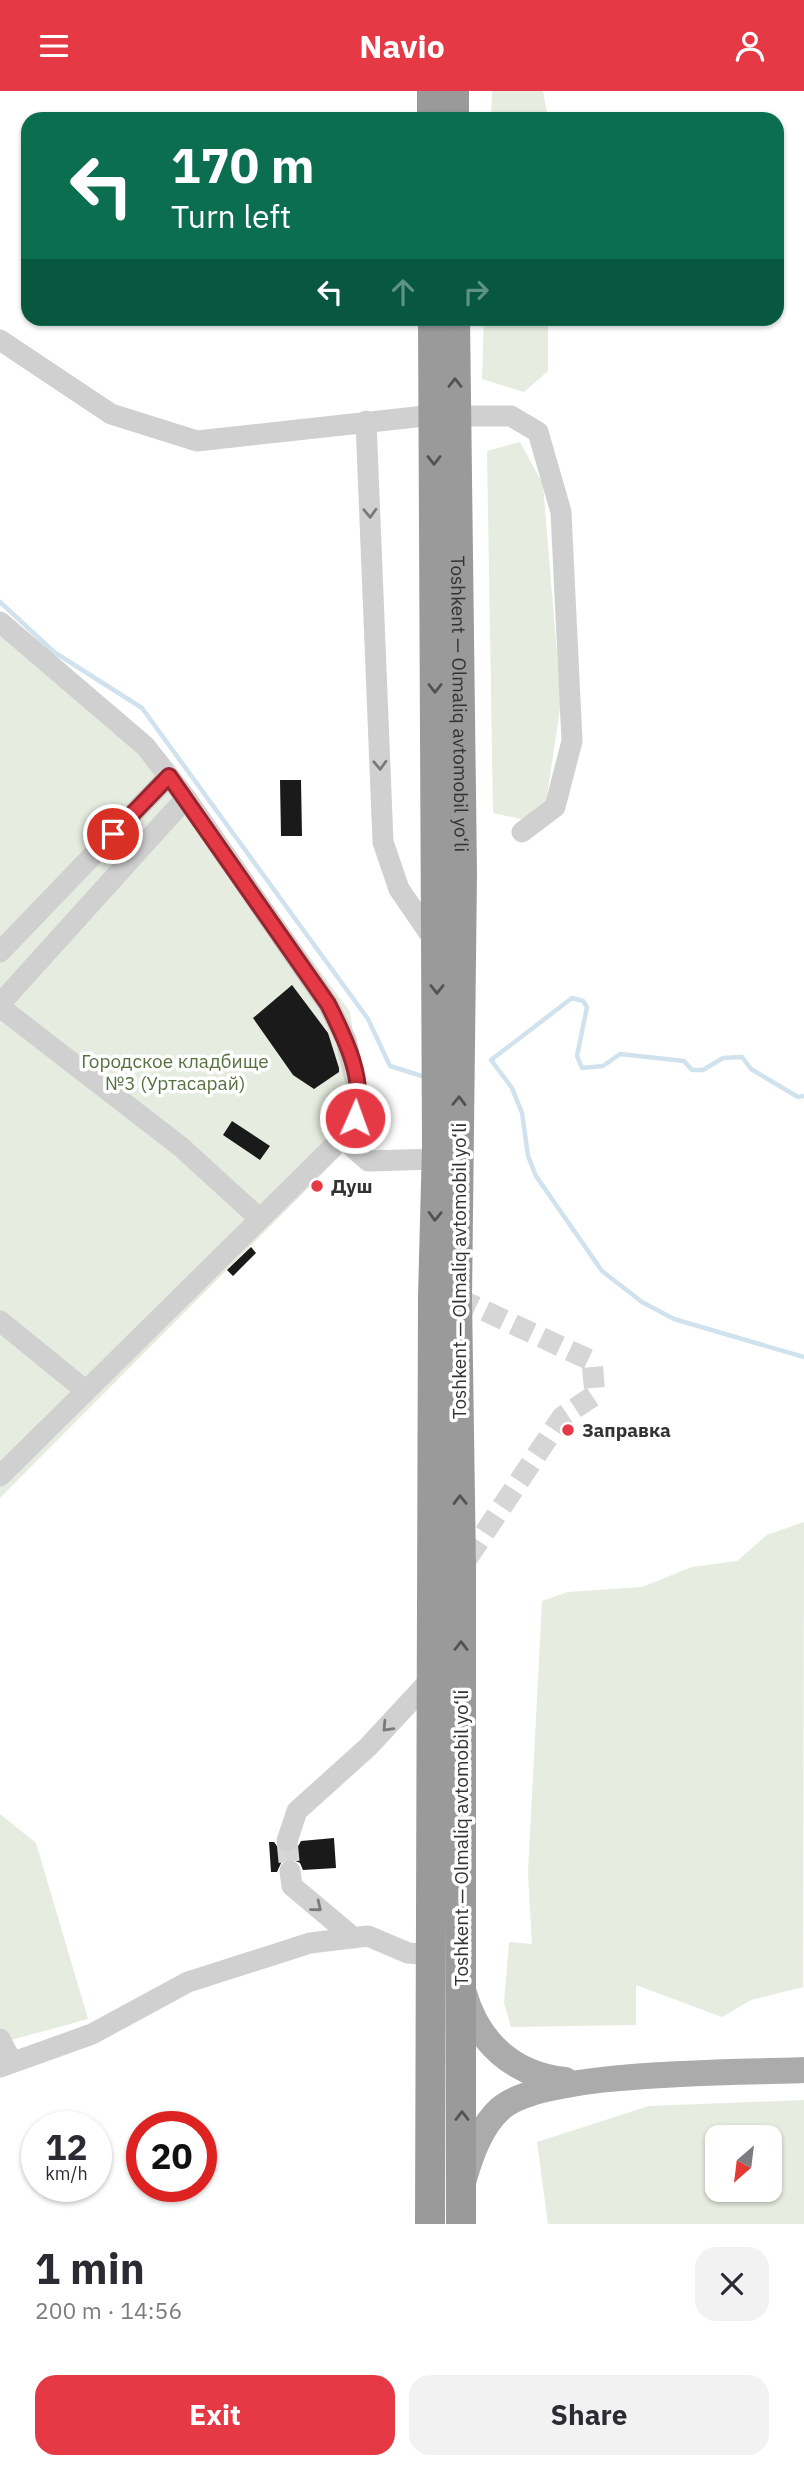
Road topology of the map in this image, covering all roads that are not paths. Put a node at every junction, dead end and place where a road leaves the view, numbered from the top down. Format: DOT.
graph roads {
  1 [pos="432,91"];
  2 [pos="454,91"];
  3 [pos="432,112"];
  4 [pos="454,112"];
  5 [pos="434,326"];
  6 [pos="454,326"];
  7 [pos="0,340"];
  8 [pos="444,416"];
  9 [pos="366,421"];
  10 [pos="0,622"];
  11 [pos="169,776"];
  12 [pos="186,798"];
  13 [pos="522,832"];
  14 [pos="436,943"];
  15 [pos="0,952"];
  16 [pos="0,1005"];
  17 [pos="342,1138"];
  18 [pos="437,1159"];
  19 [pos="260,1219"];
  20 [pos="0,1321"];
  21 [pos="86,1391"];
  22 [pos="0,1476"];
  23 [pos="433,1677"];
  24 [pos="287,1841"];
  25 [pos="289,1871"];
  26 [pos="354,1938"];
  27 [pos="433,1955"];
  28 [pos="461,1983"];
  29 [pos="0,2039"];
  30 [pos="6,2064"];
  31 [pos="804,2070"];
  32 [pos="577,2081"];
  33 [pos="462,2184"];
  34 [pos="430,2224"];
  35 [pos="461,2224"];
  1 -- 3 [label="highway"];
  2 -- 4 [label="highway"];
  5 -- 8 [label="highway, Toshkent — Olmaliq avtomobil yo‘li"];
  8 -- 6 [label="highway, Toshkent — Olmaliq avtomobil yo‘li, one-way"];
  7 -- 9 [label="street"];
  8 -- 9 [label="street"];
  8 -- 13 [label="street"];
  8 -- 14 [label="highway, Toshkent — Olmaliq avtomobil yo‘li, one-way"];
  28 -- 8 [label="highway, Toshkent — Olmaliq avtomobil yo‘li, one-way"];
  9 -- 14 [label="street, one-way"];
  10 -- 11 [label="street"];
  11 -- 12 [label="street"];
  11 -- 15 [label="street"];
  12 -- 16 [label="street"];
  12 -- 17 [label="street"];
  14 -- 18 [label="highway, Toshkent — Olmaliq avtomobil yo‘li, one-way"];
  16 -- 19 [label="street"];
  17 -- 18 [label="street"];
  17 -- 19 [label="street"];
  18 -- 23 [label="highway, Toshkent — Olmaliq avtomobil yo‘li, one-way"];
  19 -- 21 [label="street"];
  20 -- 21 [label="street"];
  21 -- 22 [label="street"];
  23 -- 24 [label="street, one-way"];
  23 -- 27 [label="highway, Toshkent — Olmaliq avtomobil yo‘li"];
  25 -- 26 [label="street, one-way"];
  26 -- 27 [label="street"];
  26 -- 30 [label="street"];
  27 -- 34 [label="highway, Toshkent — Olmaliq avtomobil yo‘li"];
  28 -- 32 [label="main road"];
  33 -- 28 [label="highway, Toshkent — Olmaliq avtomobil yo‘li, one-way"];
  29 -- 30 [label="street"];
  31 -- 32 [label="main road"];
  32 -- 33 [label="main road"];
  33 -- 35 [label="highway, Toshkent — Olmaliq avtomobil yo‘li"];
}
